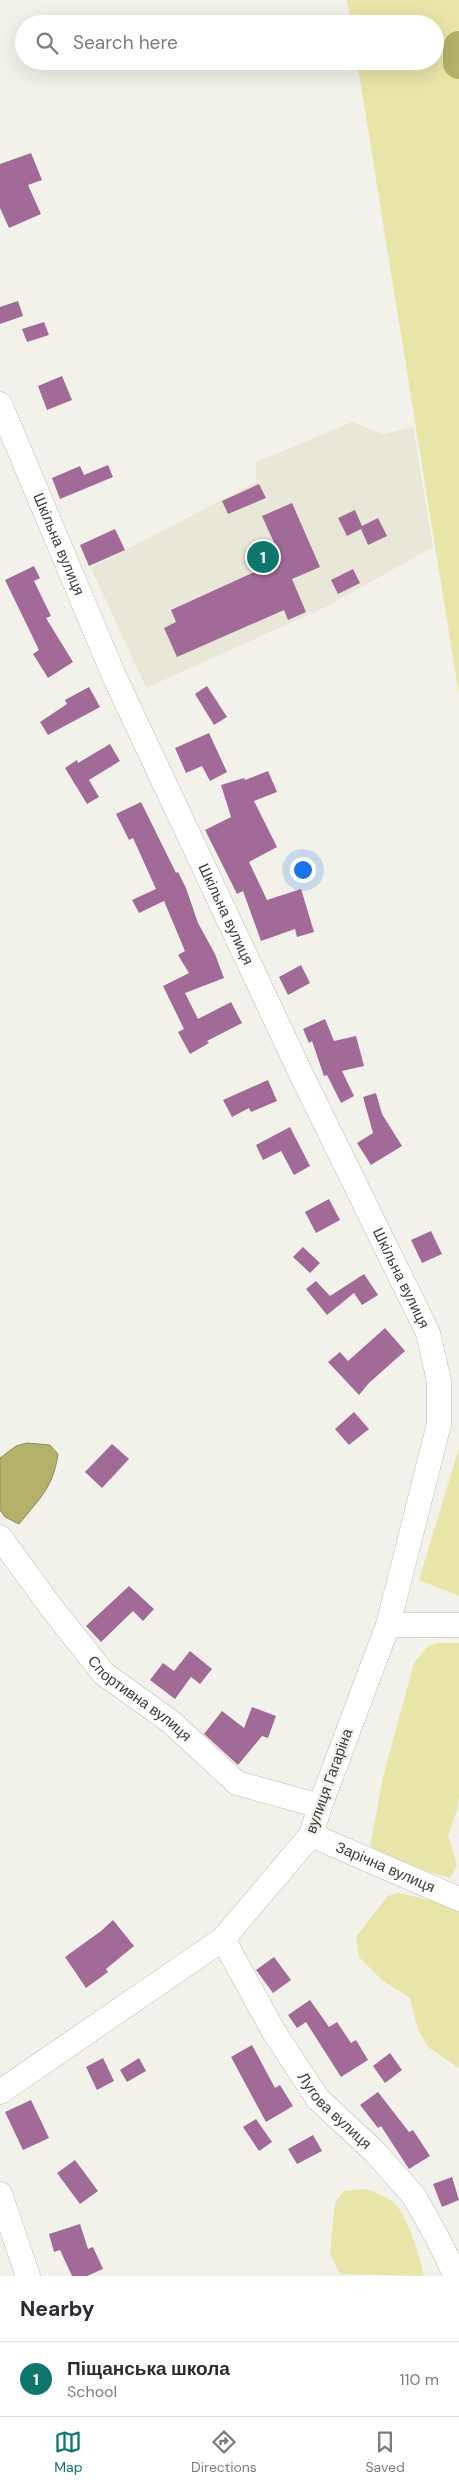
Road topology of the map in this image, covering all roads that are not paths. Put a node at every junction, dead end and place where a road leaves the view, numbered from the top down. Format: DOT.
graph roads {
  1 [pos="0,404"];
  2 [pos="439,1424"];
  3 [pos="0,1536"];
  4 [pos="388,1625"];
  5 [pos="459,1625"];
  6 [pos="320,1806"];
  7 [pos="312,1835"];
  8 [pos="459,1899"];
  9 [pos="223,1939"];
  10 [pos="0,2092"];
  11 [pos="0,2194"];
  12 [pos="28,2276"];
  13 [pos="456,2276"];
  1 -- 2 [label="street, Шкільна вулиця"];
  2 -- 4 [label="street, вулиця Гагаріна"];
  3 -- 6 [label="street, Спортивна вулиця"];
  4 -- 5 [label="street"];
  4 -- 6 [label="street, вулиця Гагаріна"];
  6 -- 7 [label="street, вулиця Гагаріна"];
  7 -- 8 [label="street, Зарічна вулиця"];
  7 -- 9 [label="street, вулиця Гагаріна"];
  9 -- 10 [label="street, вулиця Гагаріна"];
  9 -- 13 [label="street, Лугова вулиця"];
  11 -- 12 [label="street"];
}
